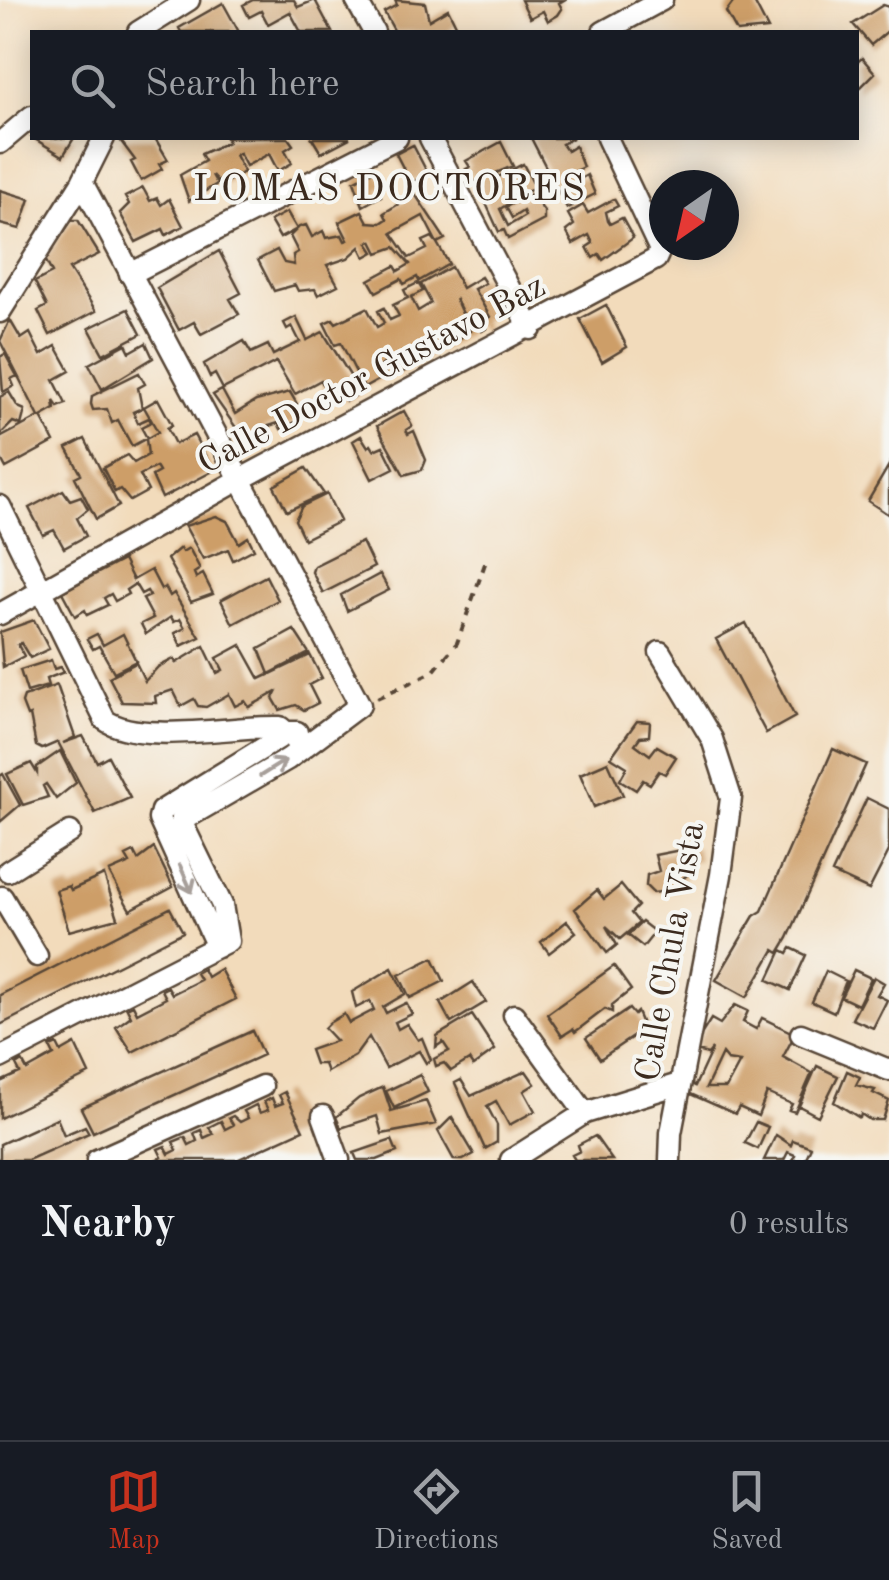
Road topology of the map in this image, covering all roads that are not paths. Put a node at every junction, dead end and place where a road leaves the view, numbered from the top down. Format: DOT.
graph roads {
  1 [pos="188,0"];
  2 [pos="356,0"];
  3 [pos="660,0"];
  4 [pos="147,29"];
  5 [pos="373,30"];
  6 [pos="607,30"];
  7 [pos="30,118"];
  8 [pos="103,140"];
  9 [pos="393,140"];
  10 [pos="431,140"];
  11 [pos="608,140"];
  12 [pos="0,143"];
  13 [pos="82,182"];
  14 [pos="130,274"];
  15 [pos="0,312"];
  16 [pos="531,329"];
  17 [pos="239,480"];
  18 [pos="0,506"];
  19 [pos="42,592"];
  20 [pos="0,614"];
  21 [pos="660,652"];
  22 [pos="303,737"];
  23 [pos="70,832"];
  24 [pos="4,868"];
  25 [pos="1,898"];
  26 [pos="37,956"];
  27 [pos="514,1016"];
  28 [pos="801,1034"];
  29 [pos="0,1058"];
  30 [pos="889,1070"];
  31 [pos="680,1084"];
  32 [pos="262,1086"];
  33 [pos="585,1113"];
  34 [pos="324,1116"];
  35 [pos="97,1160"];
  36 [pos="339,1160"];
  37 [pos="511,1160"];
  38 [pos="670,1160"];
  1 -- 4 [label="street"];
  2 -- 5 [label="street"];
  3 -- 6 [label="street"];
  7 -- 12 [label="street"];
  8 -- 13 [label="street"];
  9 -- 14 [label="street"];
  10 -- 16 [label="street"];
  11 -- 16 [label="street, Calle Doctor Gustavo Baz"];
  13 -- 14 [label="street"];
  13 -- 15 [label="street"];
  14 -- 17 [label="street"];
  16 -- 17 [label="street, Calle Doctor Gustavo Baz"];
  17 -- 19 [label="street, Calle Doctor Gustavo Baz"];
  17 -- 22 [label="street"];
  18 -- 19 [label="street"];
  19 -- 20 [label="street, Calle Doctor Gustavo Baz"];
  19 -- 22 [label="street"];
  21 -- 31 [label="street, Calle Chula Vista"];
  22 -- 29 [label="street"];
  23 -- 24 [label="street"];
  24 -- 25 [label="street"];
  25 -- 26 [label="street"];
  27 -- 33 [label="street"];
  28 -- 30 [label="street"];
  31 -- 33 [label="street"];
  31 -- 38 [label="street, Calle Chula Vista"];
  32 -- 35 [label="street"];
  33 -- 37 [label="street"];
  34 -- 36 [label="street"];
}
